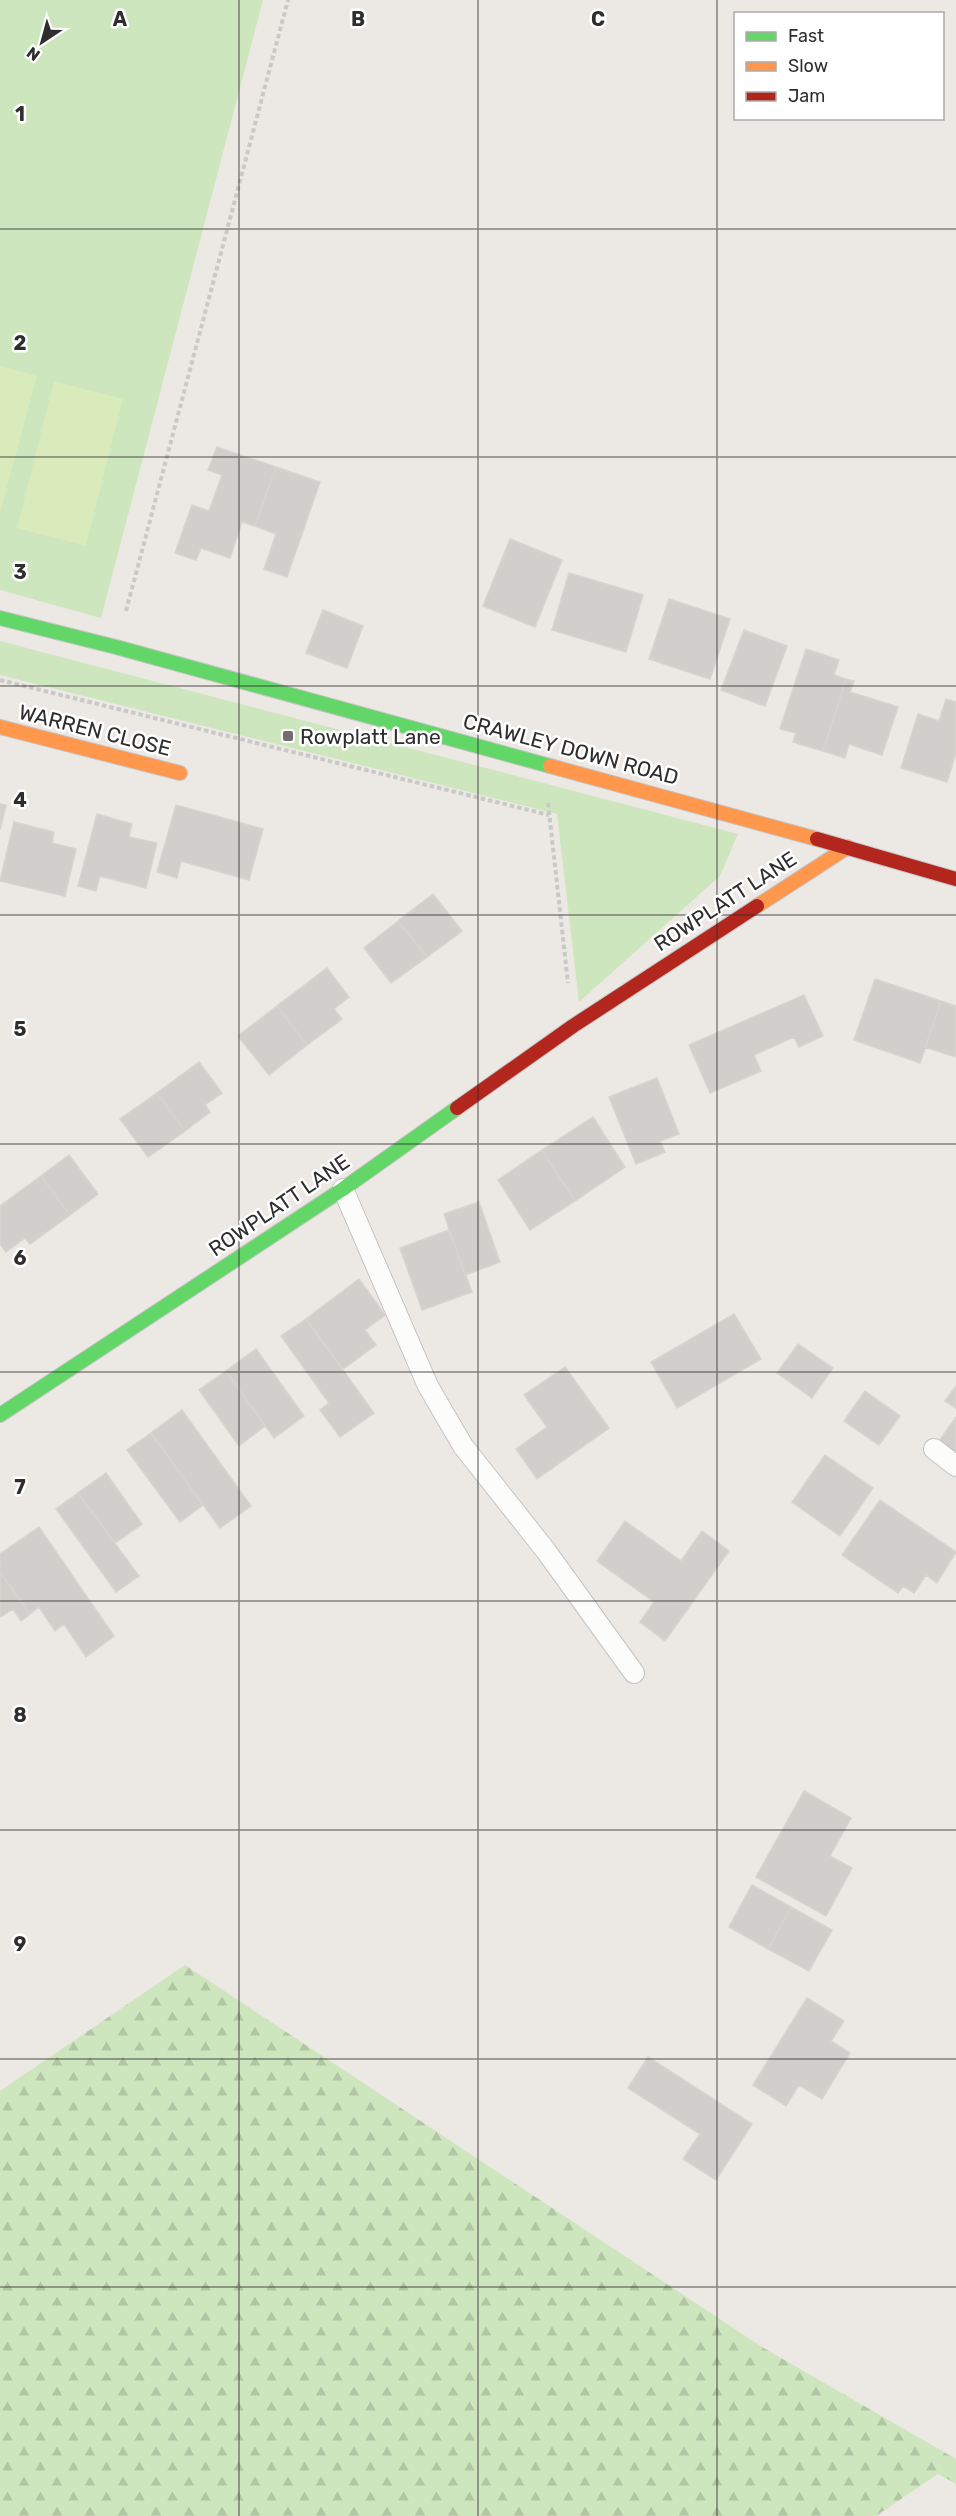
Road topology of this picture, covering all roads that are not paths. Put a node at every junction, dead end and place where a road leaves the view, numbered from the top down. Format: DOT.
graph roads {
  1 [pos="0,618"];
  2 [pos="0,728"];
  3 [pos="180,773"];
  4 [pos="848,847"];
  5 [pos="956,879"];
  6 [pos="343,1189"];
  7 [pos="0,1415"];
  8 [pos="934,1449"];
  9 [pos="956,1466"];
  10 [pos="634,1673"];
  1 -- 4 [label="street, CRAWLEY DOWN ROAD"];
  2 -- 3 [label="street, WARREN CLOSE"];
  4 -- 5 [label="street, CRAWLEY DOWN ROAD"];
  4 -- 6 [label="street, ROWPLATT LANE"];
  6 -- 7 [label="street, ROWPLATT LANE"];
  6 -- 10 [label="lane"];
  8 -- 9 [label="lane"];
}
